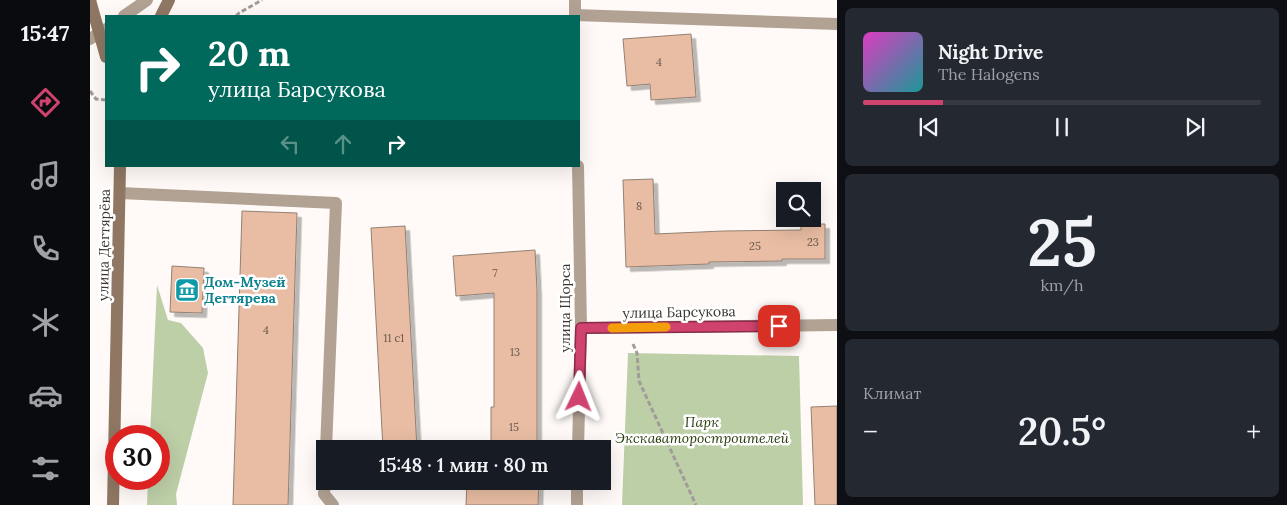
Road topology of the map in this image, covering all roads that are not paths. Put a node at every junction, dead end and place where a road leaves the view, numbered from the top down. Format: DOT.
graph roads {
  1 [pos="90,0"];
  2 [pos="147,0"];
  3 [pos="169,0"];
  4 [pos="575,0"];
  5 [pos="125,15"];
  6 [pos="162,15"];
  7 [pos="575,15"];
  8 [pos="580,16"];
  9 [pos="837,24"];
  10 [pos="98,34"];
  11 [pos="105,54"];
  12 [pos="120,167"];
  13 [pos="578,167"];
  14 [pos="120,193"];
  15 [pos="837,325"];
  16 [pos="581,328"];
  17 [pos="326,440"];
  18 [pos="578,440"];
  19 [pos="324,490"];
  20 [pos="577,490"];
  21 [pos="113,505"];
  22 [pos="334,505"];
  23 [pos="576,505"];
  1 -- 10 [label="main road"];
  2 -- 5 [label="street"];
  3 -- 6 [label="main road"];
  4 -- 7 [label="street"];
  8 -- 9 [label="street"];
  10 -- 11 [label="main road"];
  12 -- 14 [label="main road, улица Дегтярёва"];
  13 -- 16 [label="street, улица Щорса"];
  14 -- 17 [label="street"];
  14 -- 21 [label="main road, улица Дегтярёва"];
  15 -- 16 [label="street, улица Барсукова"];
  16 -- 18 [label="street, улица Щорса"];
  19 -- 22 [label="street"];
  20 -- 23 [label="street"];
}
